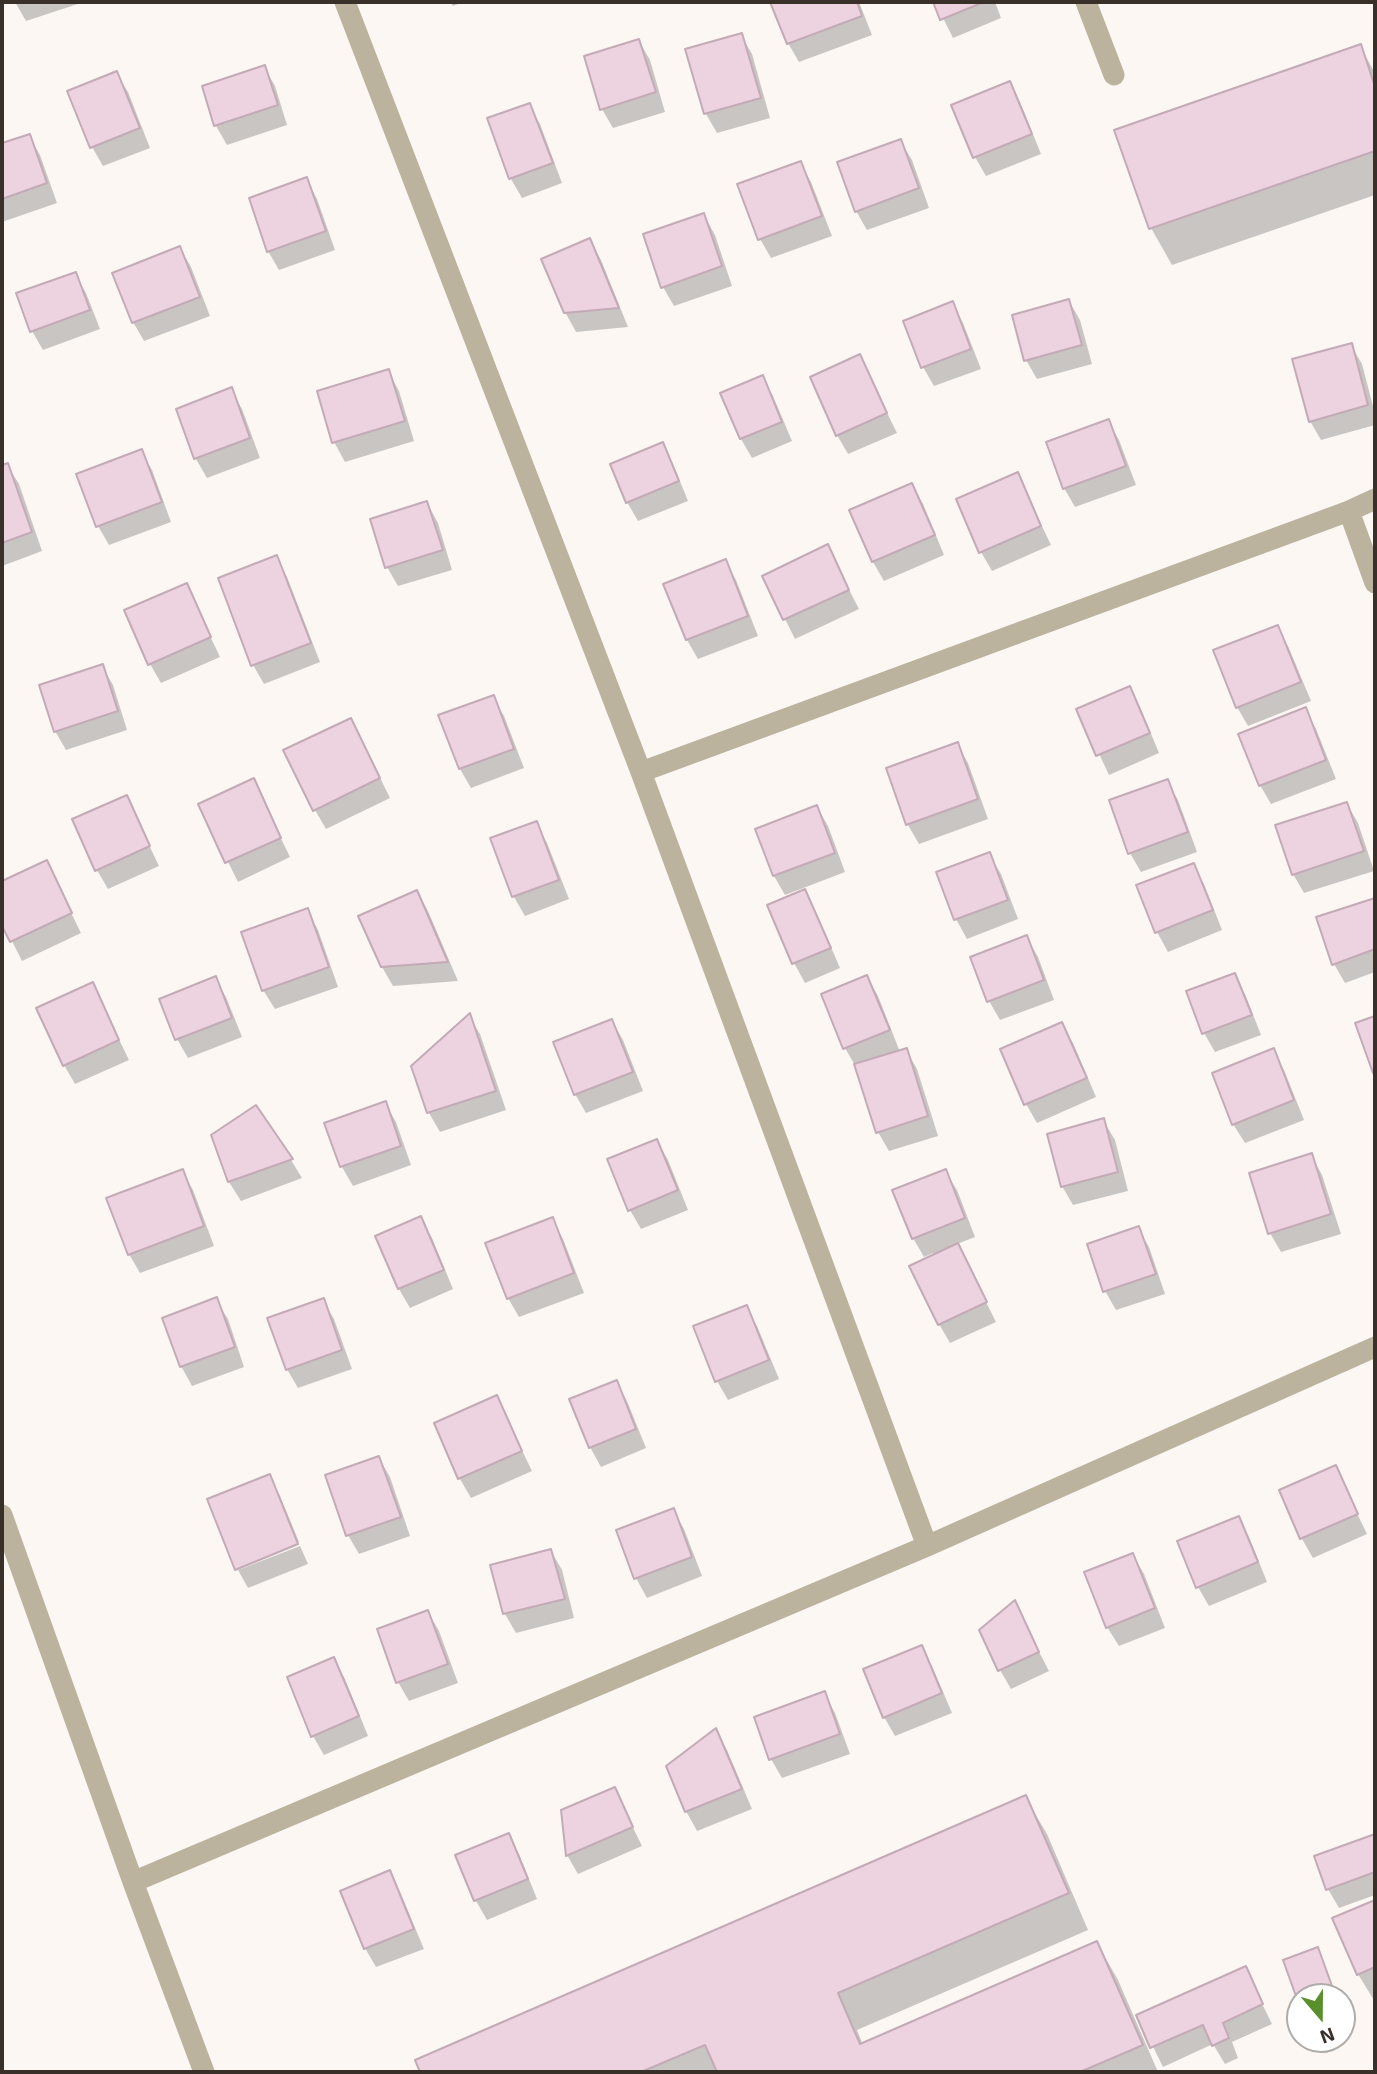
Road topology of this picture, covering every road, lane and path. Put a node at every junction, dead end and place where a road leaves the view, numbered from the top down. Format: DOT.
graph roads {
  1 [pos="345,2"];
  2 [pos="1086,2"];
  3 [pos="1114,75"];
  4 [pos="1375,499"];
  5 [pos="1349,511"];
  6 [pos="1375,583"];
  7 [pos="641,772"];
  8 [pos="1375,1347"];
  9 [pos="2,1515"];
  10 [pos="927,1546"];
  11 [pos="133,1882"];
  12 [pos="204,2072"];
  1 -- 7 [label="street"];
  2 -- 3 [label="street"];
  4 -- 5 [label="street"];
  5 -- 6 [label="street"];
  5 -- 7 [label="street"];
  7 -- 10 [label="street"];
  8 -- 10 [label="street"];
  9 -- 11 [label="street"];
  10 -- 11 [label="street"];
  11 -- 12 [label="street"];
}
